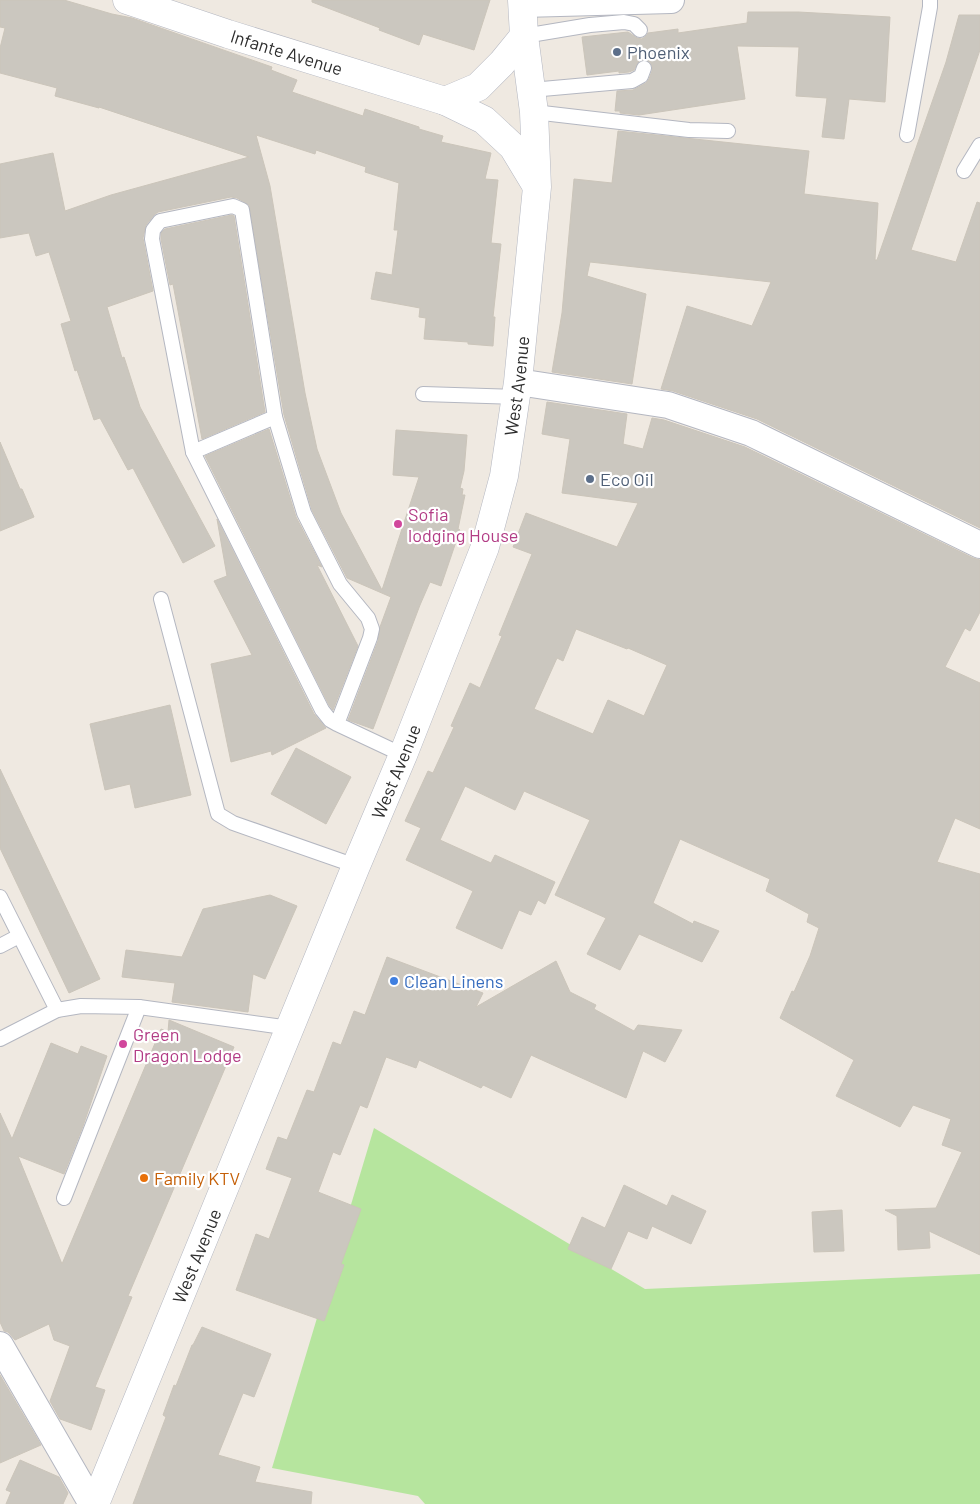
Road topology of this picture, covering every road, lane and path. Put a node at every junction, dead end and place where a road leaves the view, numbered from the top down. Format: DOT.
graph roads {
  1 [pos="127,0"];
  2 [pos="671,0"];
  3 [pos="930,0"];
  4 [pos="523,2"];
  5 [pos="640,30"];
  6 [pos="524,36"];
  7 [pos="644,68"];
  8 [pos="445,101"];
  9 [pos="532,101"];
  10 [pos="728,132"];
  11 [pos="907,135"];
  12 [pos="980,145"];
  13 [pos="964,171"];
  14 [pos="537,187"];
  15 [pos="516,390"];
  16 [pos="423,394"];
  17 [pos="274,417"];
  18 [pos="193,452"];
  19 [pos="980,546"];
  20 [pos="161,599"];
  21 [pos="337,724"];
  22 [pos="403,756"];
  23 [pos="356,866"];
  24 [pos="0,897"];
  25 [pos="19,936"];
  26 [pos="0,946"];
  27 [pos="139,1007"];
  28 [pos="57,1010"];
  29 [pos="290,1028"];
  30 [pos="0,1039"];
  31 [pos="64,1198"];
  32 [pos="0,1345"];
  33 [pos="93,1504"];
  1 -- 8 [label="main road, Infante Avenue"];
  2 -- 4 [label="street"];
  3 -- 11 [label="lane"];
  4 -- 6 [label="main road, West Avenue"];
  5 -- 6 [label="lane"];
  6 -- 8 [label="main road"];
  6 -- 9 [label="main road, West Avenue"];
  7 -- 9 [label="lane"];
  8 -- 14 [label="main road, Infante Avenue"];
  9 -- 10 [label="lane"];
  9 -- 14 [label="main road, West Avenue"];
  12 -- 13 [label="lane"];
  14 -- 15 [label="main road, West Avenue"];
  15 -- 16 [label="lane"];
  15 -- 19 [label="street"];
  15 -- 22 [label="main road, West Avenue"];
  17 -- 18 [label="lane"];
  17 -- 18 [label="lane"];
  17 -- 21 [label="lane"];
  18 -- 21 [label="lane"];
  20 -- 23 [label="lane"];
  21 -- 22 [label="lane"];
  22 -- 23 [label="main road, West Avenue"];
  23 -- 29 [label="main road, West Avenue"];
  24 -- 25 [label="lane"];
  25 -- 26 [label="lane"];
  25 -- 28 [label="lane"];
  27 -- 28 [label="lane"];
  27 -- 29 [label="lane"];
  27 -- 31 [label="lane"];
  28 -- 30 [label="lane"];
  29 -- 33 [label="main road, West Avenue"];
  32 -- 33 [label="street"];
}
